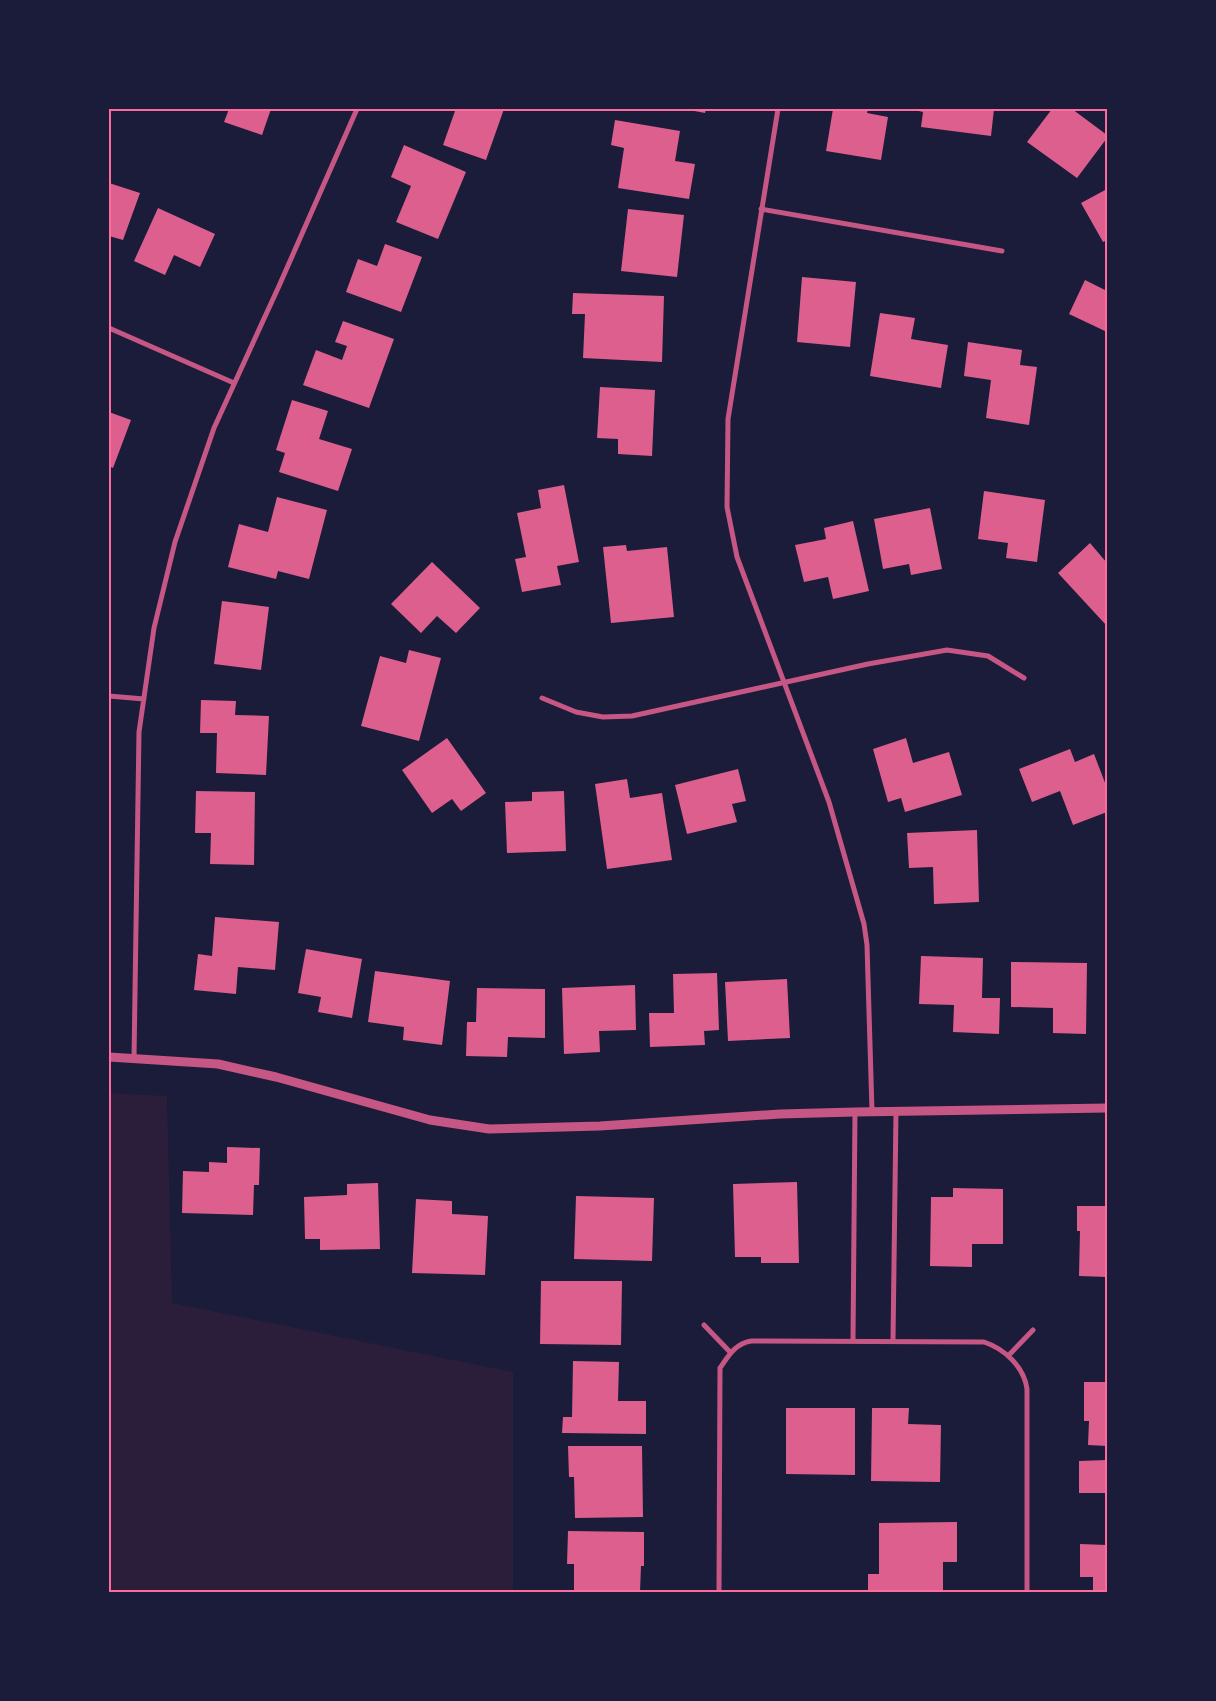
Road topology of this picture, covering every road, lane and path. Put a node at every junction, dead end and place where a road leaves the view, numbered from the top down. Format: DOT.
graph roads {
  1 [pos="357,109"];
  2 [pos="778,109"];
  3 [pos="761,209"];
  4 [pos="1002,251"];
  5 [pos="109,328"];
  6 [pos="234,383"];
  7 [pos="1024,678"];
  8 [pos="783,682"];
  9 [pos="109,696"];
  10 [pos="542,698"];
  11 [pos="144,699"];
  12 [pos="109,1057"];
  13 [pos="134,1058"];
  14 [pos="1107,1108"];
  15 [pos="872,1111"];
  16 [pos="896,1111"];
  17 [pos="855,1112"];
  18 [pos="704,1325"];
  19 [pos="1033,1330"];
  20 [pos="853,1341"];
  21 [pos="893,1341"];
  22 [pos="730,1352"];
  23 [pos="1008,1356"];
  24 [pos="719,1592"];
  25 [pos="1027,1592"];
  1 -- 6 [label="street"];
  2 -- 3 [label="street"];
  3 -- 4 [label="street"];
  3 -- 8 [label="street"];
  5 -- 6 [label="street"];
  6 -- 11 [label="street"];
  7 -- 8 [label="street"];
  8 -- 10 [label="street"];
  8 -- 15 [label="street"];
  9 -- 11 [label="street"];
  11 -- 13 [label="street"];
  12 -- 13 [label="street"];
  13 -- 17 [label="street"];
  14 -- 16 [label="street"];
  15 -- 16 [label="street"];
  15 -- 17 [label="street"];
  16 -- 21 [label="street"];
  17 -- 20 [label="street"];
  18 -- 22 [label="street"];
  19 -- 23 [label="street"];
  20 -- 21 [label="street"];
  20 -- 22 [label="street"];
  21 -- 23 [label="street"];
  22 -- 24 [label="street"];
  23 -- 25 [label="street"];
}
